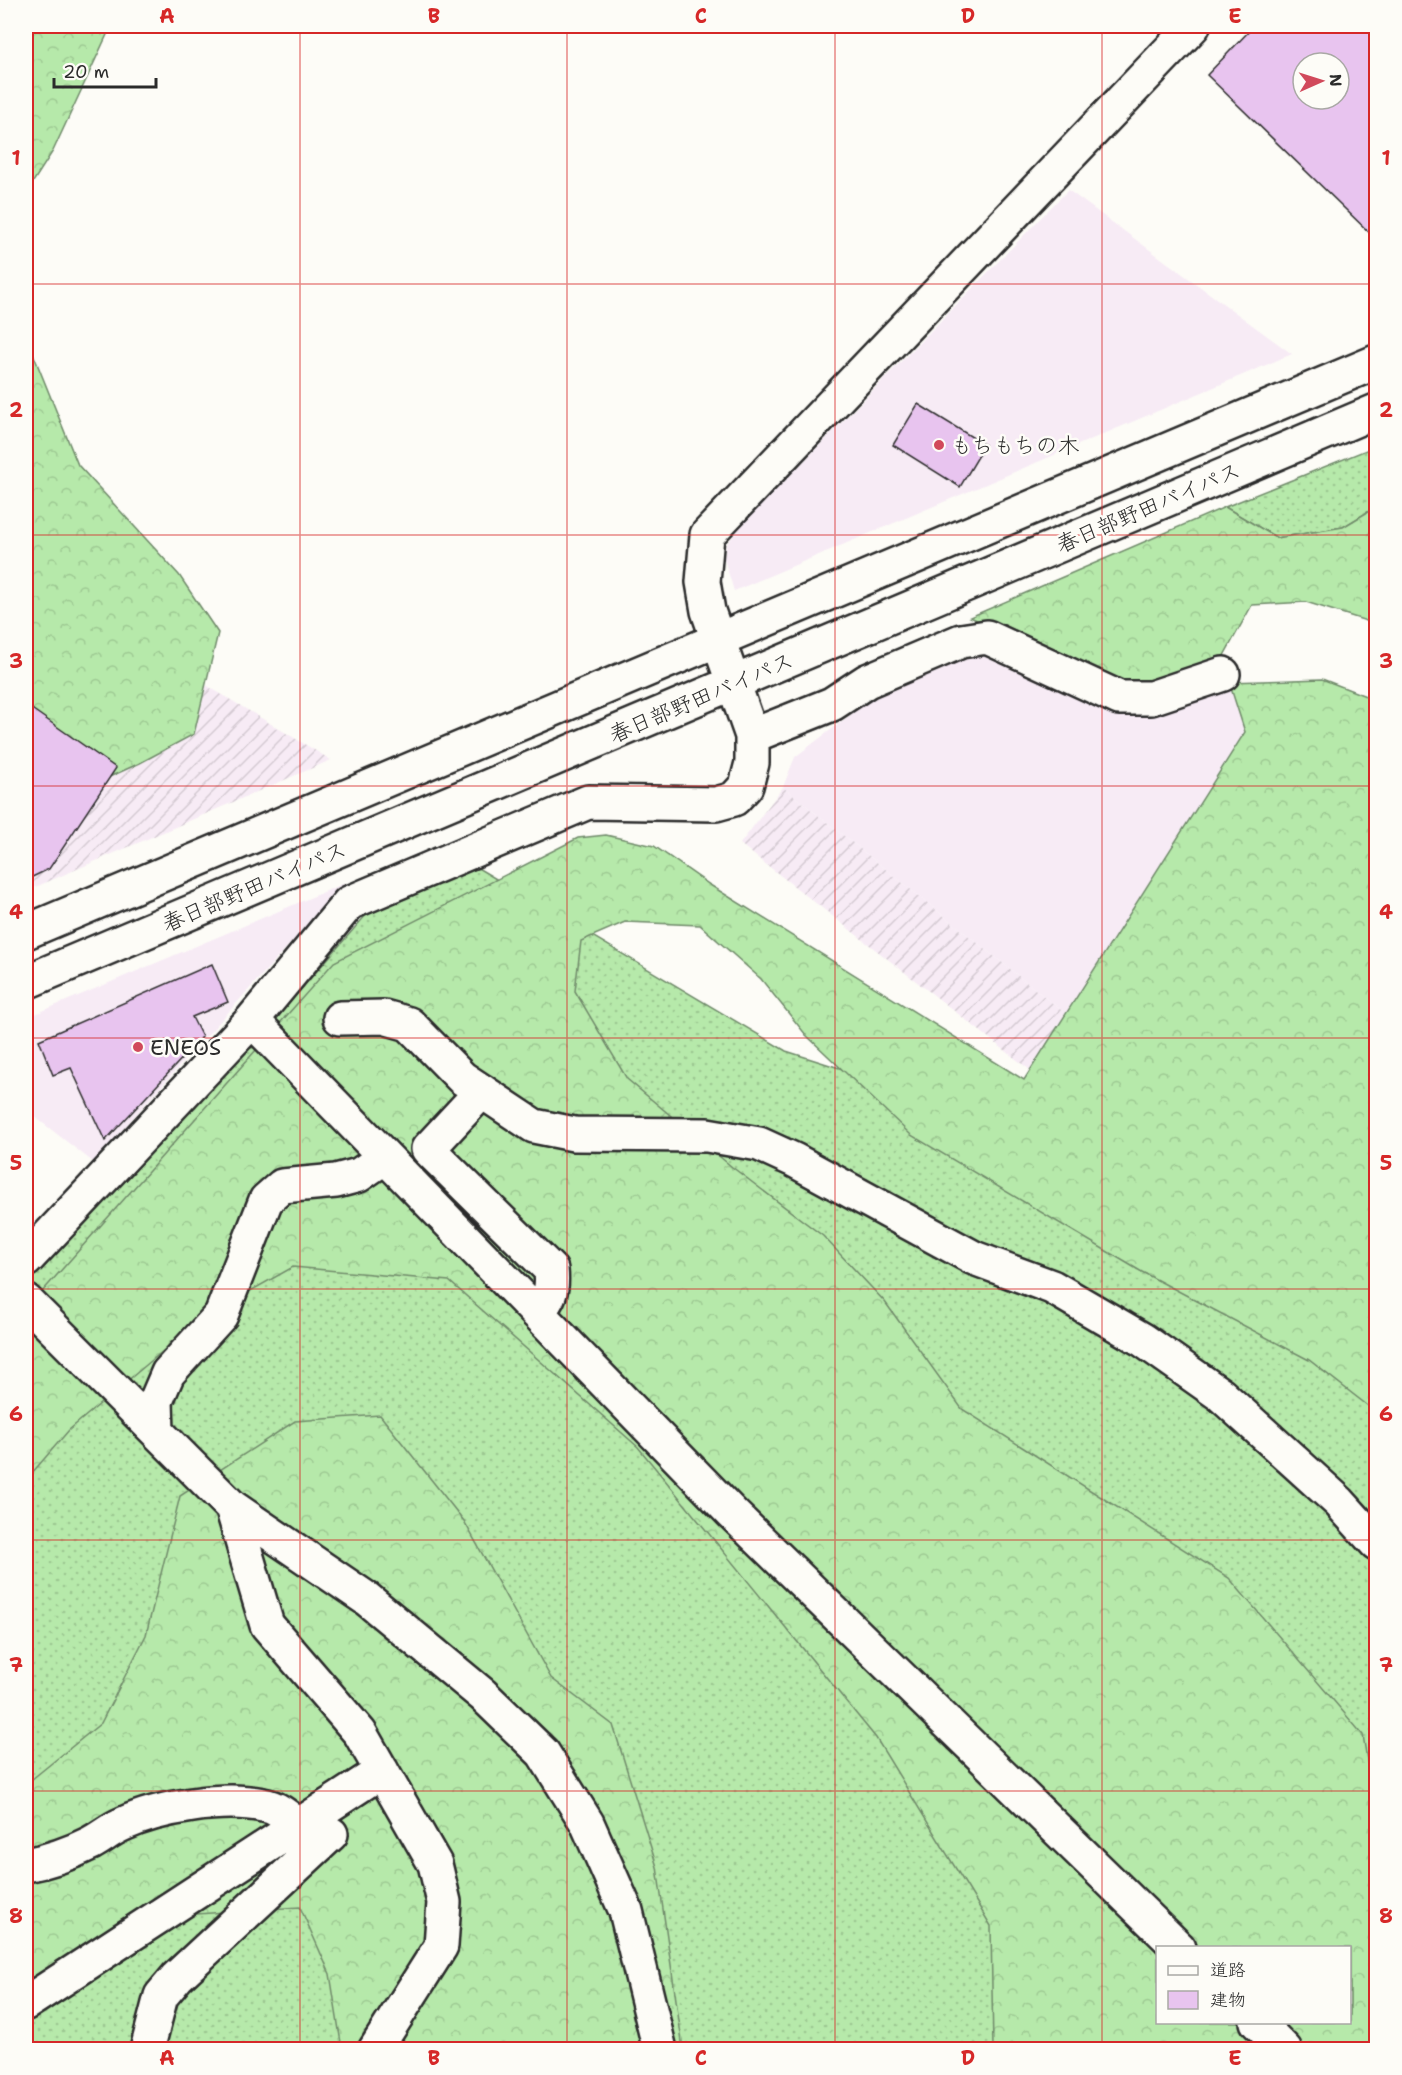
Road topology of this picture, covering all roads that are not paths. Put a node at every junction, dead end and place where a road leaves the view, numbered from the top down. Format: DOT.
graph roads {
  1 [pos="1192,26"];
  2 [pos="1377,362"];
  3 [pos="1377,411"];
  4 [pos="718,640"];
  5 [pos="1223,674"];
  6 [pos="734,684"];
  7 [pos="752,736"];
  8 [pos="26,932"];
  9 [pos="26,982"];
  10 [pos="340,1018"];
  11 [pos="252,1020"];
  12 [pos="482,1091"];
  13 [pos="385,1157"];
  14 [pos="26,1260"];
  15 [pos="26,1301"];
  16 [pos="537,1313"];
  17 [pos="157,1432"];
  18 [pos="232,1507"];
  19 [pos="1377,1543"];
  20 [pos="382,1771"];
  21 [pos="299,1826"];
  22 [pos="331,1834"];
  23 [pos="247,1859"];
  24 [pos="26,1865"];
  25 [pos="270,1890"];
  26 [pos="1178,1946"];
  27 [pos="26,2003"];
  28 [pos="1259,2024"];
  29 [pos="147,2049"];
  30 [pos="375,2049"];
  31 [pos="660,2049"];
  32 [pos="1285,2049"];
  1 -- 4 [label="main road"];
  2 -- 4 [label="main road, 春日部野田バイパス"];
  3 -- 6 [label="main road, 春日部野田バイパス"];
  4 -- 6 [label="main road"];
  4 -- 8 [label="main road, 春日部野田バイパス"];
  5 -- 7 [label="main road"];
  6 -- 7 [label="main road"];
  6 -- 9 [label="main road, 春日部野田バイパス"];
  7 -- 11 [label="main road"];
  10 -- 12 [label="main road"];
  11 -- 13 [label="main road"];
  11 -- 14 [label="main road"];
  12 -- 16 [label="main road"];
  12 -- 19 [label="main road"];
  13 -- 16 [label="main road"];
  13 -- 17 [label="main road"];
  15 -- 17 [label="main road"];
  16 -- 26 [label="main road"];
  17 -- 18 [label="main road"];
  18 -- 20 [label="main road"];
  18 -- 31 [label="main road"];
  20 -- 21 [label="main road"];
  20 -- 30 [label="main road"];
  21 -- 23 [label="main road"];
  21 -- 24 [label="main road"];
  22 -- 25 [label="main road"];
  23 -- 25 [label="main road"];
  23 -- 27 [label="main road"];
  25 -- 29 [label="main road"];
  28 -- 32 [label="main road"];
}
